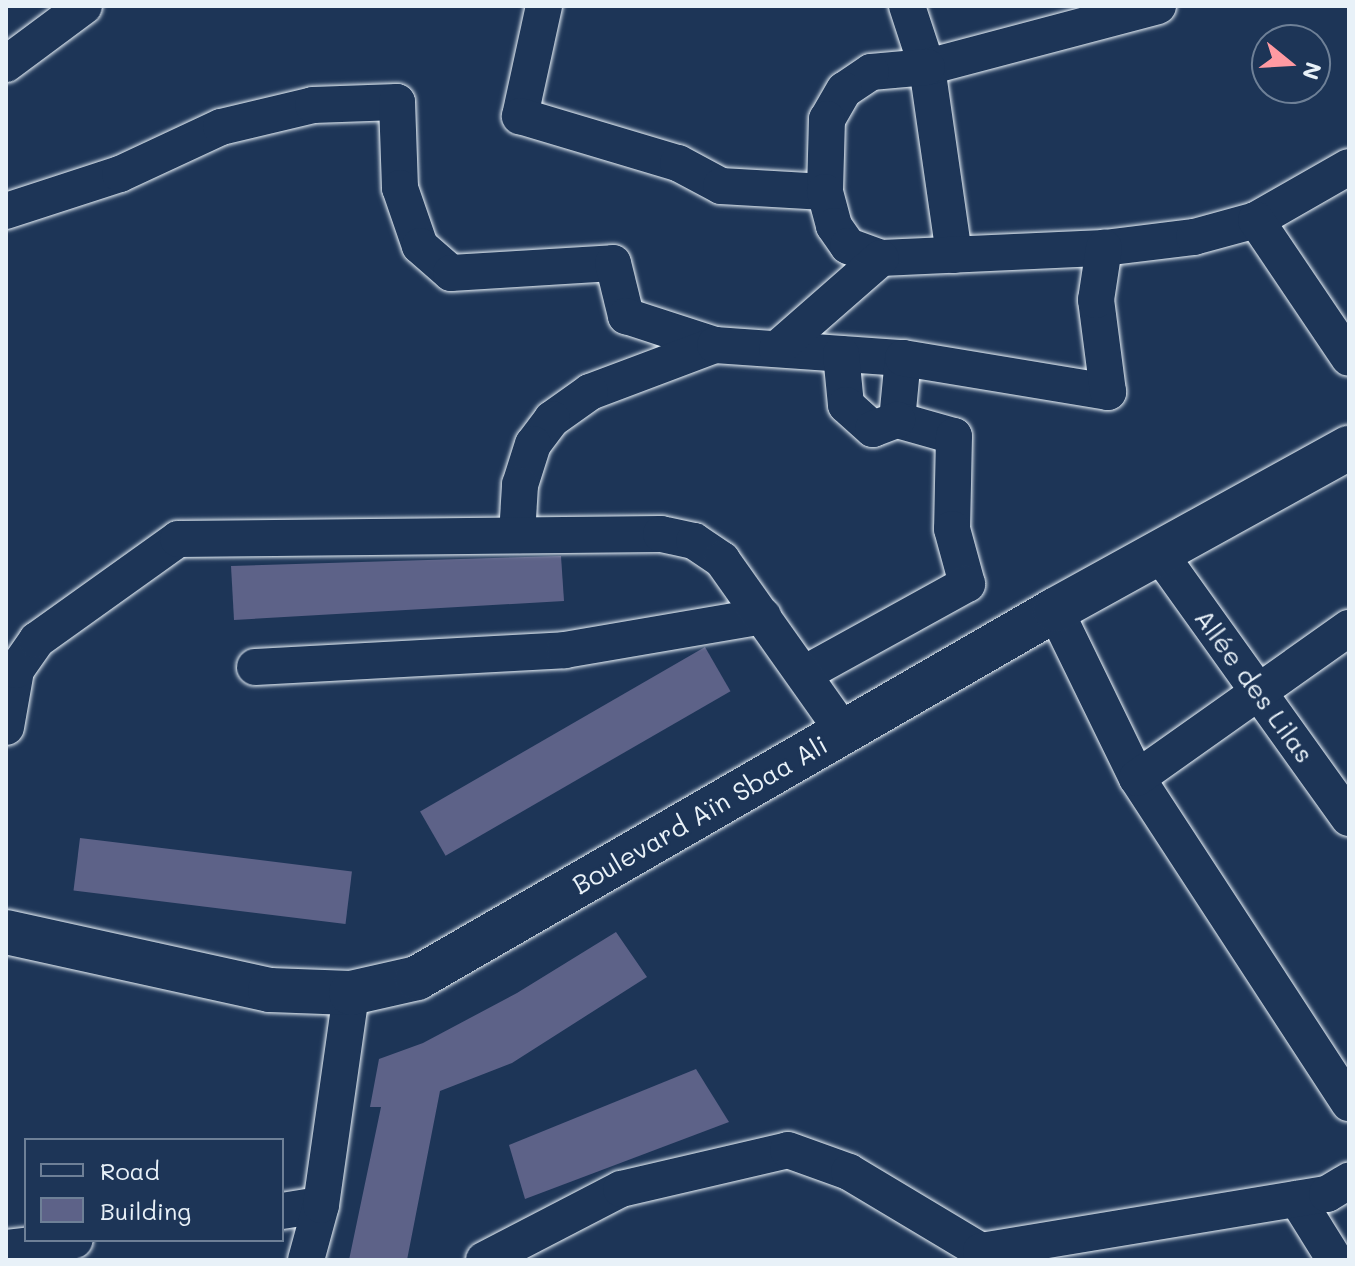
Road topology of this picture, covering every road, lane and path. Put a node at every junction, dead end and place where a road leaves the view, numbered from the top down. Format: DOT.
graph roads {
  1 [pos="84,6"];
  2 [pos="544,6"];
  3 [pos="907,6"];
  4 [pos="1158,6"];
  5 [pos="6,64"];
  6 [pos="927,67"];
  7 [pos="1349,167"];
  8 [pos="825,192"];
  9 [pos="6,211"];
  10 [pos="1256,220"];
  11 [pos="1104,248"];
  12 [pos="954,255"];
  13 [pos="881,258"];
  14 [pos="715,345"];
  15 [pos="777,349"];
  16 [pos="841,354"];
  17 [pos="903,358"];
  18 [pos="1349,358"];
  19 [pos="897,420"];
  20 [pos="1349,448"];
  21 [pos="517,535"];
  22 [pos="1159,553"];
  23 [pos="1055,610"];
  24 [pos="763,616"];
  25 [pos="1349,628"];
  26 [pos="255,667"];
  27 [pos="804,674"];
  28 [pos="8,688"];
  29 [pos="1259,692"];
  30 [pos="6,727"];
  31 [pos="844,732"];
  32 [pos="1137,778"];
  33 [pos="1349,818"];
  34 [pos="6,932"];
  35 [pos="351,993"];
  36 [pos="1349,1103"];
  37 [pos="1349,1181"];
  38 [pos="1297,1199"];
  39 [pos="321,1205"];
  40 [pos="284,1211"];
  41 [pos="58,1242"];
  42 [pos="6,1248"];
  43 [pos="972,1257"];
  44 [pos="306,1260"];
  45 [pos="484,1260"];
  46 [pos="1335,1260"];
  1 -- 5 [label="street"];
  2 -- 8 [label="street"];
  3 -- 6 [label="street"];
  4 -- 6 [label="street"];
  6 -- 8 [label="street"];
  6 -- 12 [label="street"];
  7 -- 10 [label="street"];
  8 -- 13 [label="street"];
  9 -- 14 [label="street"];
  10 -- 11 [label="street"];
  10 -- 18 [label="street"];
  11 -- 12 [label="street"];
  11 -- 17 [label="street"];
  12 -- 13 [label="street"];
  13 -- 15 [label="street"];
  14 -- 15 [label="street"];
  14 -- 21 [label="street"];
  15 -- 16 [label="street"];
  16 -- 17 [label="street"];
  16 -- 19 [label="street"];
  17 -- 19 [label="street"];
  19 -- 27 [label="street"];
  20 -- 22 [label="main road, Boulevard Aïn Sbaa Ali"];
  21 -- 24 [label="street"];
  21 -- 28 [label="street"];
  22 -- 23 [label="main road, Boulevard Aïn Sbaa Ali"];
  22 -- 29 [label="street, Allée des Lilas"];
  23 -- 31 [label="main road, Boulevard Aïn Sbaa Ali"];
  23 -- 32 [label="street"];
  24 -- 26 [label="street"];
  24 -- 27 [label="street"];
  25 -- 29 [label="street"];
  27 -- 31 [label="street"];
  28 -- 30 [label="street"];
  29 -- 32 [label="street"];
  29 -- 33 [label="street, Allée des Lilas"];
  31 -- 35 [label="main road, Boulevard Aïn Sbaa Ali"];
  32 -- 36 [label="street"];
  34 -- 35 [label="main road, Boulevard Aïn Sbaa Ali"];
  35 -- 39 [label="street"];
  37 -- 38 [label="street"];
  38 -- 43 [label="street"];
  38 -- 46 [label="street"];
  39 -- 40 [label="street"];
  39 -- 44 [label="street"];
  41 -- 42 [label="street"];
  43 -- 45 [label="street"];
}
